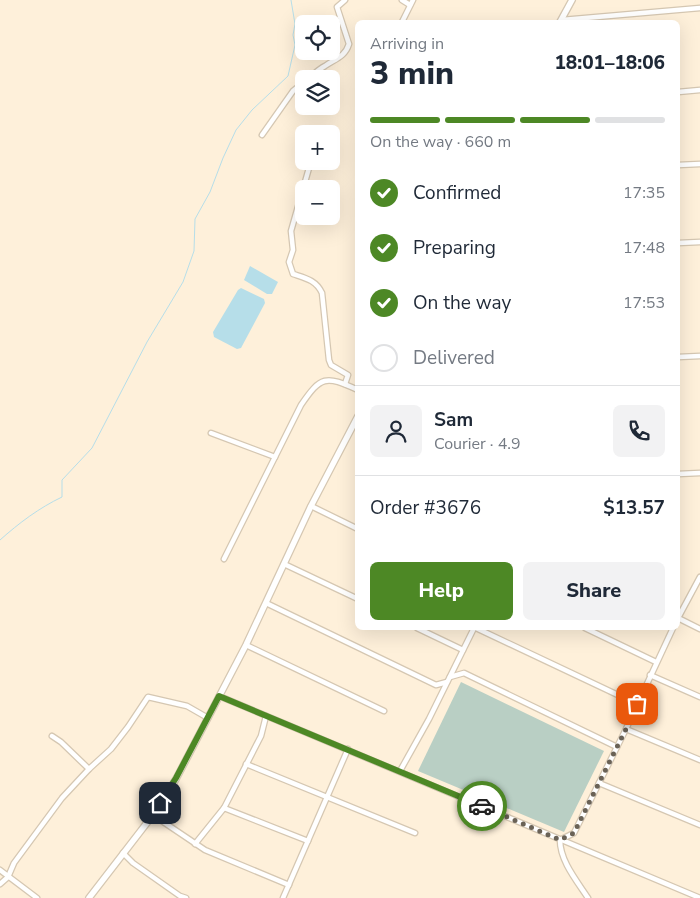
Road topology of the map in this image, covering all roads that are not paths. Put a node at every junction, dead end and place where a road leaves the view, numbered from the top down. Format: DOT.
graph roads {
  1 [pos="345,0"];
  2 [pos="402,0"];
  3 [pos="413,0"];
  4 [pos="572,0"];
  5 [pos="410,5"];
  6 [pos="700,8"];
  7 [pos="403,20"];
  8 [pos="562,20"];
  9 [pos="572,20"];
  10 [pos="319,70"];
  11 [pos="295,89"];
  12 [pos="700,90"];
  13 [pos="680,92"];
  14 [pos="262,135"];
  15 [pos="700,164"];
  16 [pos="680,166"];
  17 [pos="308,170"];
  18 [pos="700,242"];
  19 [pos="680,243"];
  20 [pos="700,356"];
  21 [pos="680,357"];
  22 [pos="345,384"];
  23 [pos="355,389"];
  24 [pos="355,425"];
  25 [pos="211,434"];
  26 [pos="275,457"];
  27 [pos="700,473"];
  28 [pos="680,474"];
  29 [pos="311,506"];
  30 [pos="355,528"];
  31 [pos="224,559"];
  32 [pos="284,564"];
  33 [pos="700,577"];
  34 [pos="355,598"];
  35 [pos="266,603"];
  36 [pos="680,614"];
  37 [pos="680,619"];
  38 [pos="700,629"];
  39 [pos="421,630"];
  40 [pos="474,630"];
  41 [pos="479,630"];
  42 [pos="589,630"];
  43 [pos="672,630"];
  44 [pos="246,645"];
  45 [pos="463,650"];
  46 [pos="458,661"];
  47 [pos="656,662"];
  48 [pos="464,673"];
  49 [pos="650,675"];
  50 [pos="449,680"];
  51 [pos="436,685"];
  52 [pos="441,694"];
  53 [pos="219,696"];
  54 [pos="700,697"];
  55 [pos="637,704"];
  56 [pos="384,711"];
  57 [pos="266,716"];
  58 [pos="208,718"];
  59 [pos="626,729"];
  60 [pos="52,736"];
  61 [pos="617,747"];
  62 [pos="348,749"];
  63 [pos="700,760"];
  64 [pos="246,764"];
  65 [pos="89,769"];
  66 [pos="400,771"];
  67 [pos="599,783"];
  68 [pos="327,798"];
  69 [pos="224,808"];
  70 [pos="153,815"];
  71 [pos="700,826"];
  72 [pos="415,834"];
  73 [pos="560,840"];
  74 [pos="308,841"];
  75 [pos="195,844"];
  76 [pos="124,853"];
  77 [pos="0,870"];
  78 [pos="8,877"];
  79 [pos="0,884"];
  80 [pos="289,885"];
  81 [pos="179,897"];
  82 [pos="37,898"];
  83 [pos="89,898"];
  84 [pos="186,898"];
  85 [pos="283,898"];
  86 [pos="588,898"];
  87 [pos="700,898"];
  1 -- 10 [label="street"];
  2 -- 5 [label="street"];
  3 -- 5 [label="street"];
  4 -- 8 [label="main road"];
  5 -- 7 [label="street"];
  6 -- 9 [label="street"];
  11 -- 14 [label="street"];
  12 -- 13 [label="street"];
  15 -- 16 [label="street"];
  17 -- 22 [label="street"];
  18 -- 19 [label="street"];
  20 -- 21 [label="street"];
  22 -- 23 [label="street"];
  22 -- 26 [label="street"];
  24 -- 29 [label="main road"];
  25 -- 26 [label="street"];
  26 -- 31 [label="street"];
  27 -- 28 [label="street"];
  29 -- 30 [label="street"];
  29 -- 32 [label="main road"];
  32 -- 34 [label="street"];
  32 -- 35 [label="main road"];
  33 -- 36 [label="street"];
  35 -- 44 [label="main road"];
  35 -- 51 [label="street"];
  37 -- 38 [label="street"];
  39 -- 45 [label="street"];
  40 -- 45 [label="street"];
  41 -- 55 [label="street"];
  42 -- 47 [label="street"];
  43 -- 47 [label="street"];
  44 -- 53 [label="main road"];
  44 -- 56 [label="street"];
  45 -- 46 [label="street"];
  46 -- 48 [label="street"];
  46 -- 50 [label="street"];
  47 -- 49 [label="street"];
  48 -- 50 [label="street"];
  48 -- 61 [label="street"];
  49 -- 54 [label="street"];
  49 -- 55 [label="street"];
  50 -- 51 [label="street"];
  50 -- 52 [label="street"];
  51 -- 52 [label="street"];
  52 -- 66 [label="street"];
  53 -- 57 [label="street"];
  53 -- 58 [label="main road"];
  55 -- 59 [label="street"];
  57 -- 62 [label="street"];
  57 -- 64 [label="street"];
  58 -- 65 [label="street"];
  58 -- 70 [label="main road"];
  59 -- 61 [label="street"];
  59 -- 63 [label="street"];
  60 -- 65 [label="street"];
  61 -- 67 [label="street"];
  62 -- 66 [label="street"];
  62 -- 68 [label="street"];
  64 -- 68 [label="street"];
  64 -- 69 [label="street"];
  65 -- 78 [label="street"];
  66 -- 73 [label="street"];
  67 -- 71 [label="street"];
  67 -- 73 [label="street"];
  68 -- 72 [label="street"];
  68 -- 74 [label="street"];
  69 -- 74 [label="street"];
  69 -- 75 [label="street"];
  70 -- 75 [label="street"];
  70 -- 76 [label="main road"];
  73 -- 86 [label="street"];
  73 -- 87 [label="street"];
  74 -- 80 [label="street"];
  75 -- 80 [label="street"];
  76 -- 81 [label="street"];
  76 -- 83 [label="main road"];
  77 -- 78 [label="street"];
  78 -- 79 [label="street"];
  78 -- 82 [label="street"];
  80 -- 85 [label="street"];
  81 -- 84 [label="street"];
}
